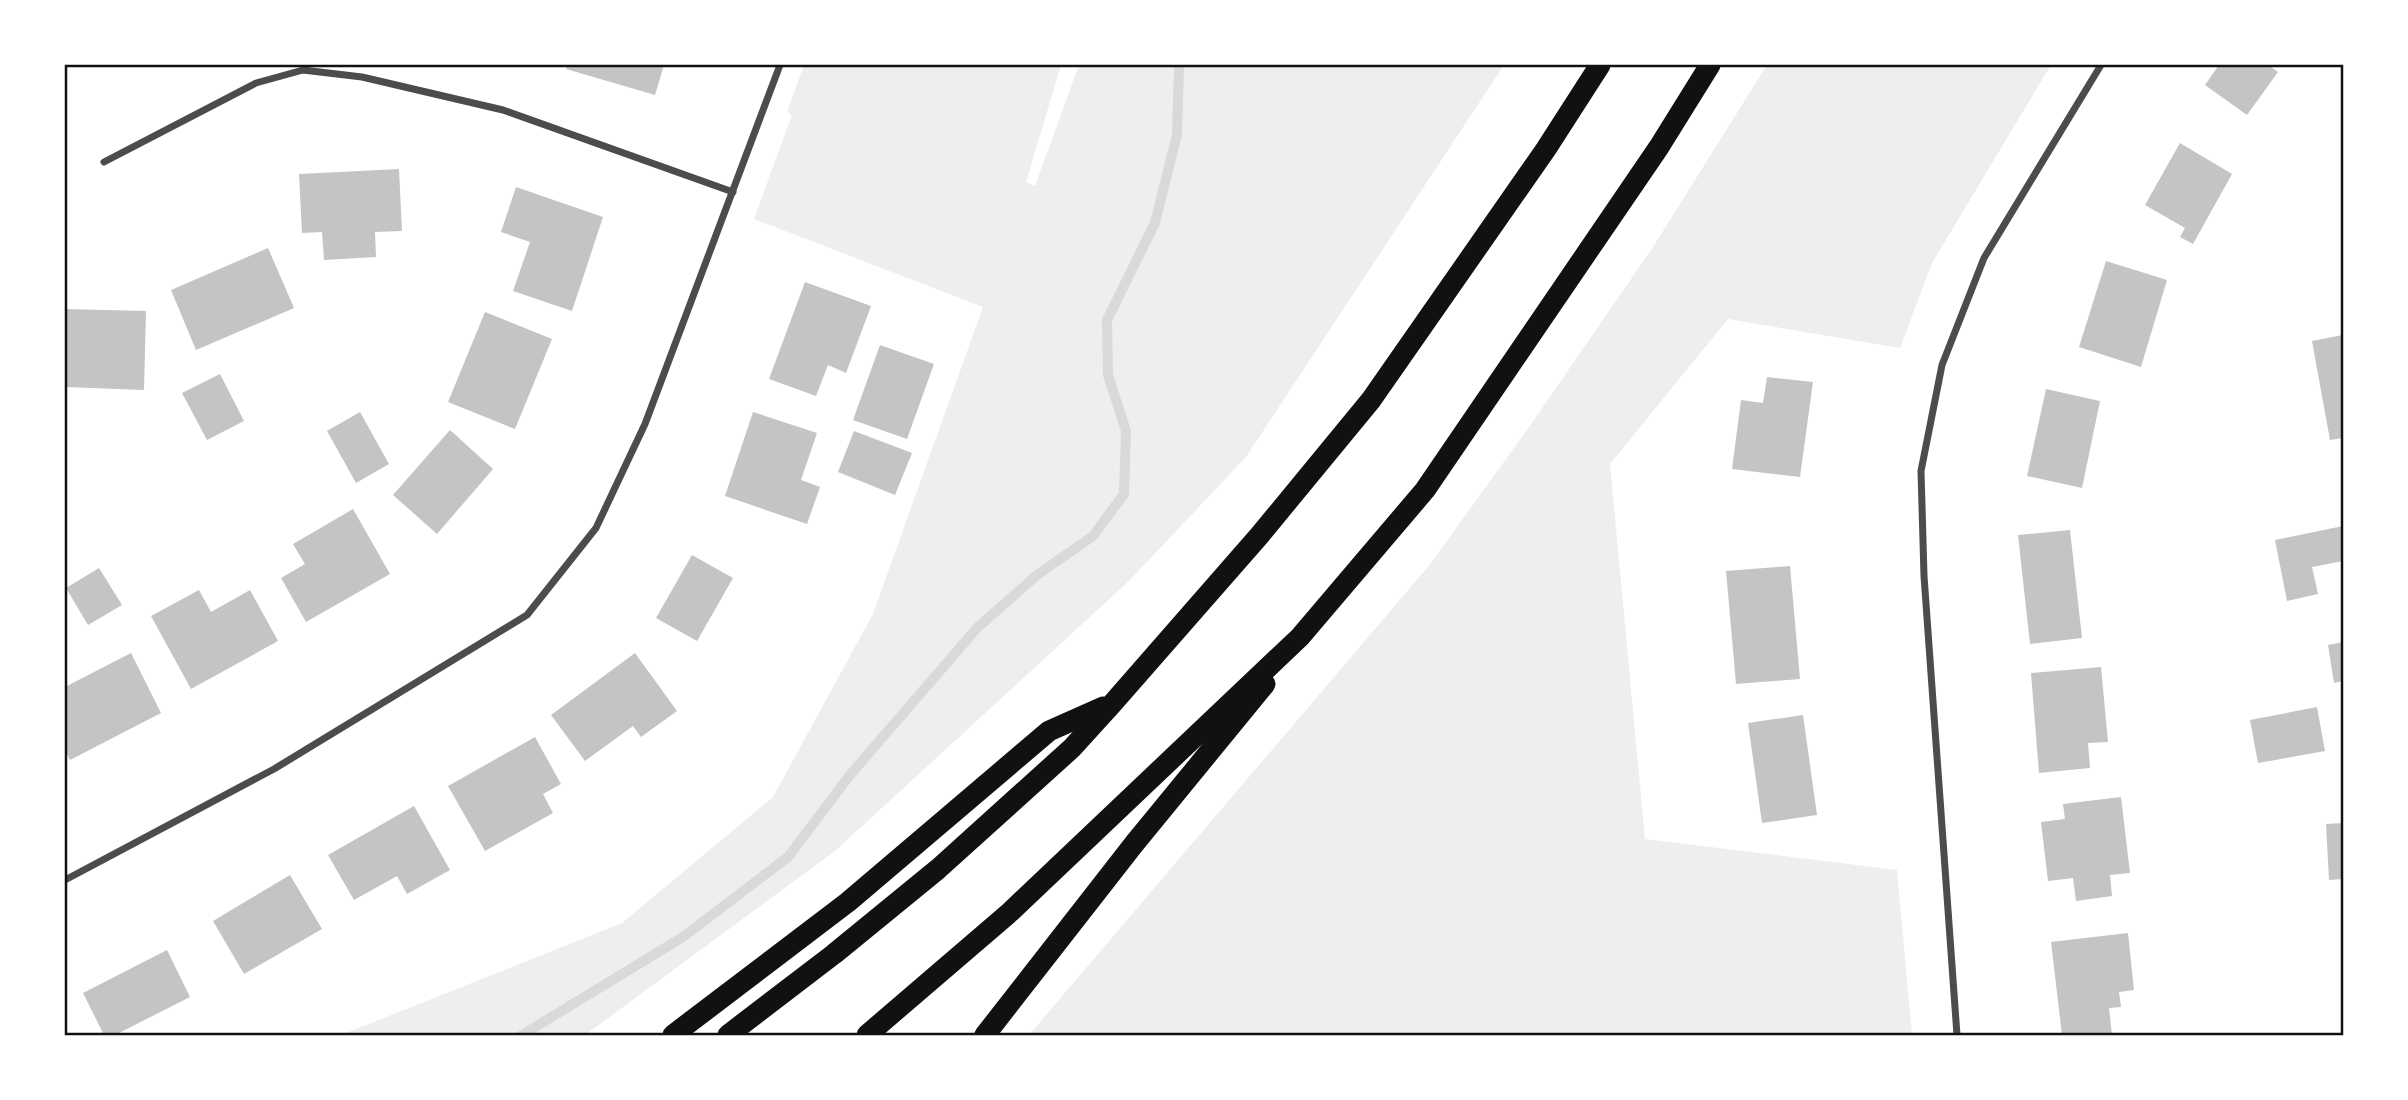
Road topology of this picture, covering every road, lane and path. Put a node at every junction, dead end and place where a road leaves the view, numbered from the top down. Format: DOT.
graph roads {
  1 [pos="780,65"];
  2 [pos="1600,65"];
  3 [pos="1710,65"];
  4 [pos="2101,65"];
  5 [pos="104,162"];
  6 [pos="733,192"];
  7 [pos="1300,637"];
  8 [pos="1112,704"];
  9 [pos="65,880"];
  10 [pos="673,1035"];
  11 [pos="728,1035"];
  12 [pos="867,1035"];
  13 [pos="985,1035"];
  14 [pos="1957,1035"];
  1 -- 6 [label="street"];
  2 -- 8 [label="highway"];
  3 -- 7 [label="highway"];
  4 -- 14 [label="street"];
  5 -- 6 [label="street"];
  6 -- 9 [label="street"];
  7 -- 12 [label="highway"];
  7 -- 13 [label="highway"];
  8 -- 10 [label="highway"];
  8 -- 11 [label="highway"];
}
